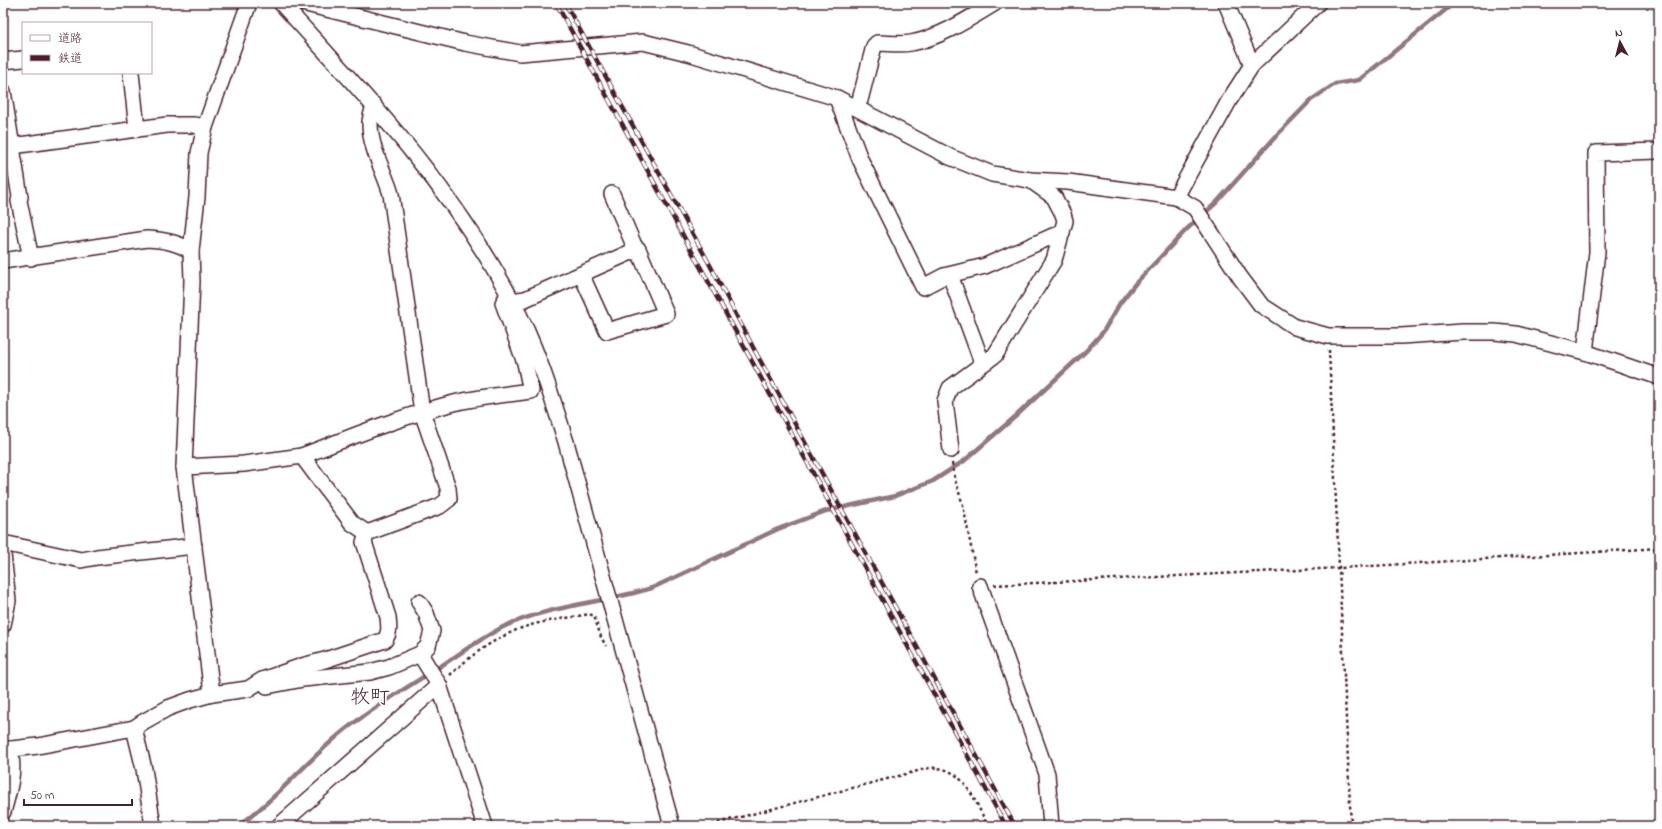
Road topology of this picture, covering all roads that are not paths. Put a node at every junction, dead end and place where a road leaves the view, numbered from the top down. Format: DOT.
graph roads {
  1 [pos="249,3"];
  2 [pos="281,3"];
  3 [pos="302,3"];
  4 [pos="995,3"];
  5 [pos="1226,3"];
  6 [pos="1318,3"];
  7 [pos="22,59"];
  8 [pos="3,61"];
  9 [pos="1252,64"];
  10 [pos="131,74"];
  11 [pos="3,91"];
  12 [pos="837,98"];
  13 [pos="374,105"];
  14 [pos="856,108"];
  15 [pos="206,127"];
  16 [pos="137,128"];
  17 [pos="12,146"];
  18 [pos="1659,151"];
  19 [pos="1030,180"];
  20 [pos="612,194"];
  21 [pos="1176,197"];
  22 [pos="1062,232"];
  23 [pos="636,250"];
  24 [pos="190,251"];
  25 [pos="30,258"];
  26 [pos="3,261"];
  27 [pos="581,274"];
  28 [pos="950,275"];
  29 [pos="510,297"];
  30 [pos="1585,352"];
  31 [pos="987,361"];
  32 [pos="1659,377"];
  33 [pos="422,412"];
  34 [pos="951,450"];
  35 [pos="302,456"];
  36 [pos="184,467"];
  37 [pos="367,533"];
  38 [pos="3,543"];
  39 [pos="194,546"];
  40 [pos="3,554"];
  41 [pos="980,586"];
  42 [pos="419,602"];
  43 [pos="3,625"];
  44 [pos="421,656"];
  45 [pos="437,683"];
  46 [pos="248,689"];
  47 [pos="212,694"];
  48 [pos="134,728"];
  49 [pos="6,750"];
  50 [pos="3,812"];
  51 [pos="153,826"];
  52 [pos="279,826"];
  53 [pos="485,826"];
  54 [pos="672,826"];
  55 [pos="1051,826"];
  1 -- 15 [label="street"];
  2 -- 13 [label="street"];
  3 -- 12 [label="street"];
  4 -- 14 [label="street"];
  5 -- 9 [label="street"];
  6 -- 9 [label="street"];
  7 -- 8 [label="street"];
  9 -- 21 [label="street"];
  10 -- 16 [label="street"];
  11 -- 17 [label="street"];
  12 -- 14 [label="street"];
  12 -- 28 [label="street"];
  13 -- 29 [label="street"];
  13 -- 33 [label="street"];
  14 -- 19 [label="street"];
  15 -- 16 [label="street"];
  15 -- 24 [label="street"];
  16 -- 17 [label="street"];
  17 -- 25 [label="street"];
  18 -- 30 [label="street"];
  19 -- 21 [label="street"];
  19 -- 22 [label="street"];
  20 -- 23 [label="street"];
  21 -- 30 [label="street"];
  22 -- 28 [label="street"];
  22 -- 31 [label="street"];
  23 -- 27 [label="street"];
  23 -- 27 [label="street"];
  24 -- 25 [label="street"];
  24 -- 36 [label="street"];
  25 -- 26 [label="street"];
  27 -- 29 [label="street"];
  28 -- 31 [label="street"];
  29 -- 33 [label="street"];
  29 -- 54 [label="street"];
  30 -- 32 [label="street"];
  31 -- 34 [label="street"];
  33 -- 35 [label="street"];
  33 -- 37 [label="street"];
  35 -- 36 [label="street"];
  35 -- 37 [label="street"];
  36 -- 39 [label="street"];
  37 -- 46 [label="street"];
  38 -- 39 [label="street"];
  39 -- 47 [label="street"];
  40 -- 43 [label="street"];
  41 -- 55 [label="street"];
  42 -- 44 [label="street"];
  44 -- 45 [label="street"];
  44 -- 46 [label="street"];
  45 -- 52 [label="street"];
  45 -- 53 [label="street"];
  46 -- 47 [label="street"];
  47 -- 48 [label="street"];
  48 -- 49 [label="street"];
  48 -- 51 [label="street"];
  49 -- 50 [label="street"];
}
